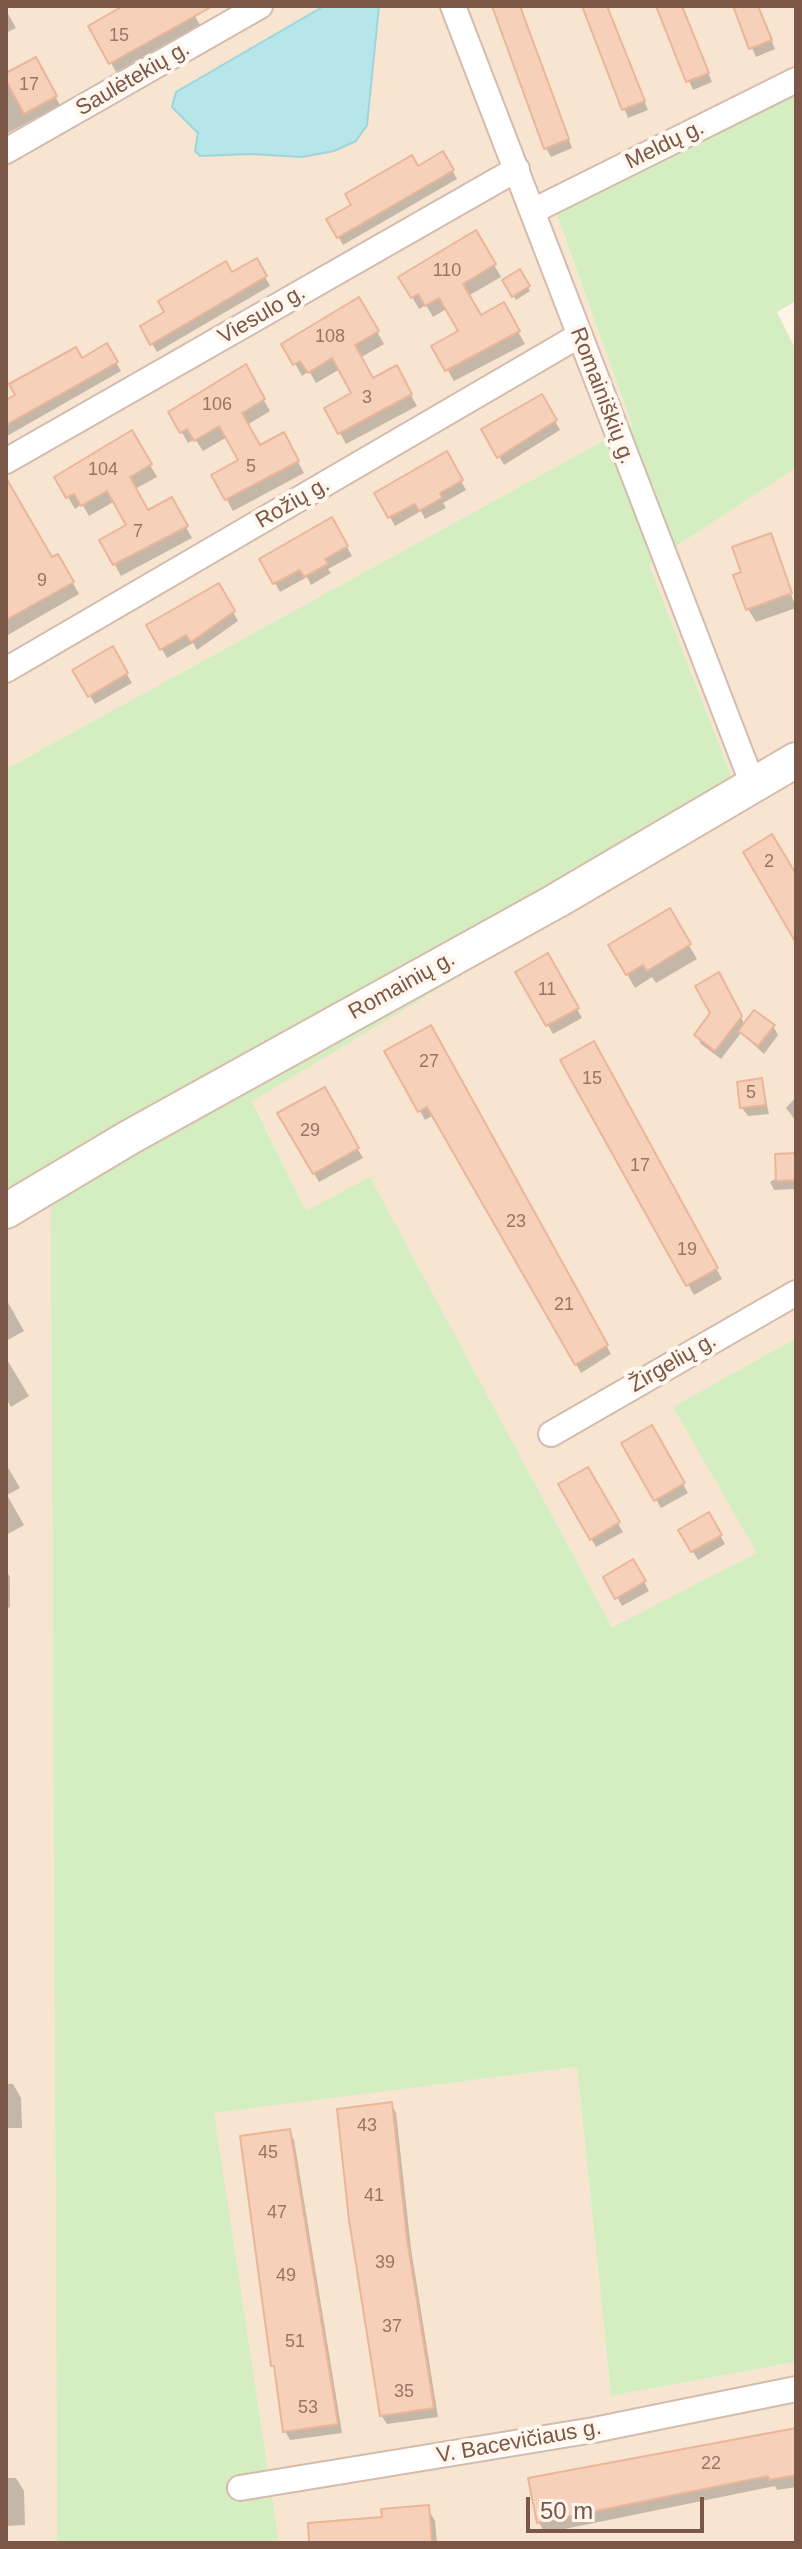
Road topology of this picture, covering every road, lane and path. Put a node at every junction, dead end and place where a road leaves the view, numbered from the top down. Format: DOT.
graph roads {
  1 [pos="260,6"];
  2 [pos="453,6"];
  3 [pos="796,80"];
  4 [pos="6,151"];
  5 [pos="517,169"];
  6 [pos="533,211"];
  7 [pos="580,335"];
  8 [pos="6,461"];
  9 [pos="6,670"];
  10 [pos="795,764"];
  11 [pos="753,785"];
  12 [pos="6,1211"];
  13 [pos="796,1293"];
  14 [pos="551,1434"];
  15 [pos="796,2389"];
  16 [pos="240,2488"];
  1 -- 4 [label="street, Saulėtekių g."];
  2 -- 5 [label="street, Romainiškių g."];
  3 -- 6 [label="street, Meldų g."];
  5 -- 6 [label="street, Romainiškių g."];
  5 -- 8 [label="street, Viesulo g."];
  6 -- 7 [label="street, Romainiškių g."];
  7 -- 9 [label="street, Rožių g."];
  7 -- 11 [label="street, Romainiškių g."];
  10 -- 11 [label="main road, Romainių g."];
  11 -- 12 [label="main road, Romainių g."];
  13 -- 14 [label="street, Žirgelių g."];
  15 -- 16 [label="street, V. Bacevičiaus g."];
}
